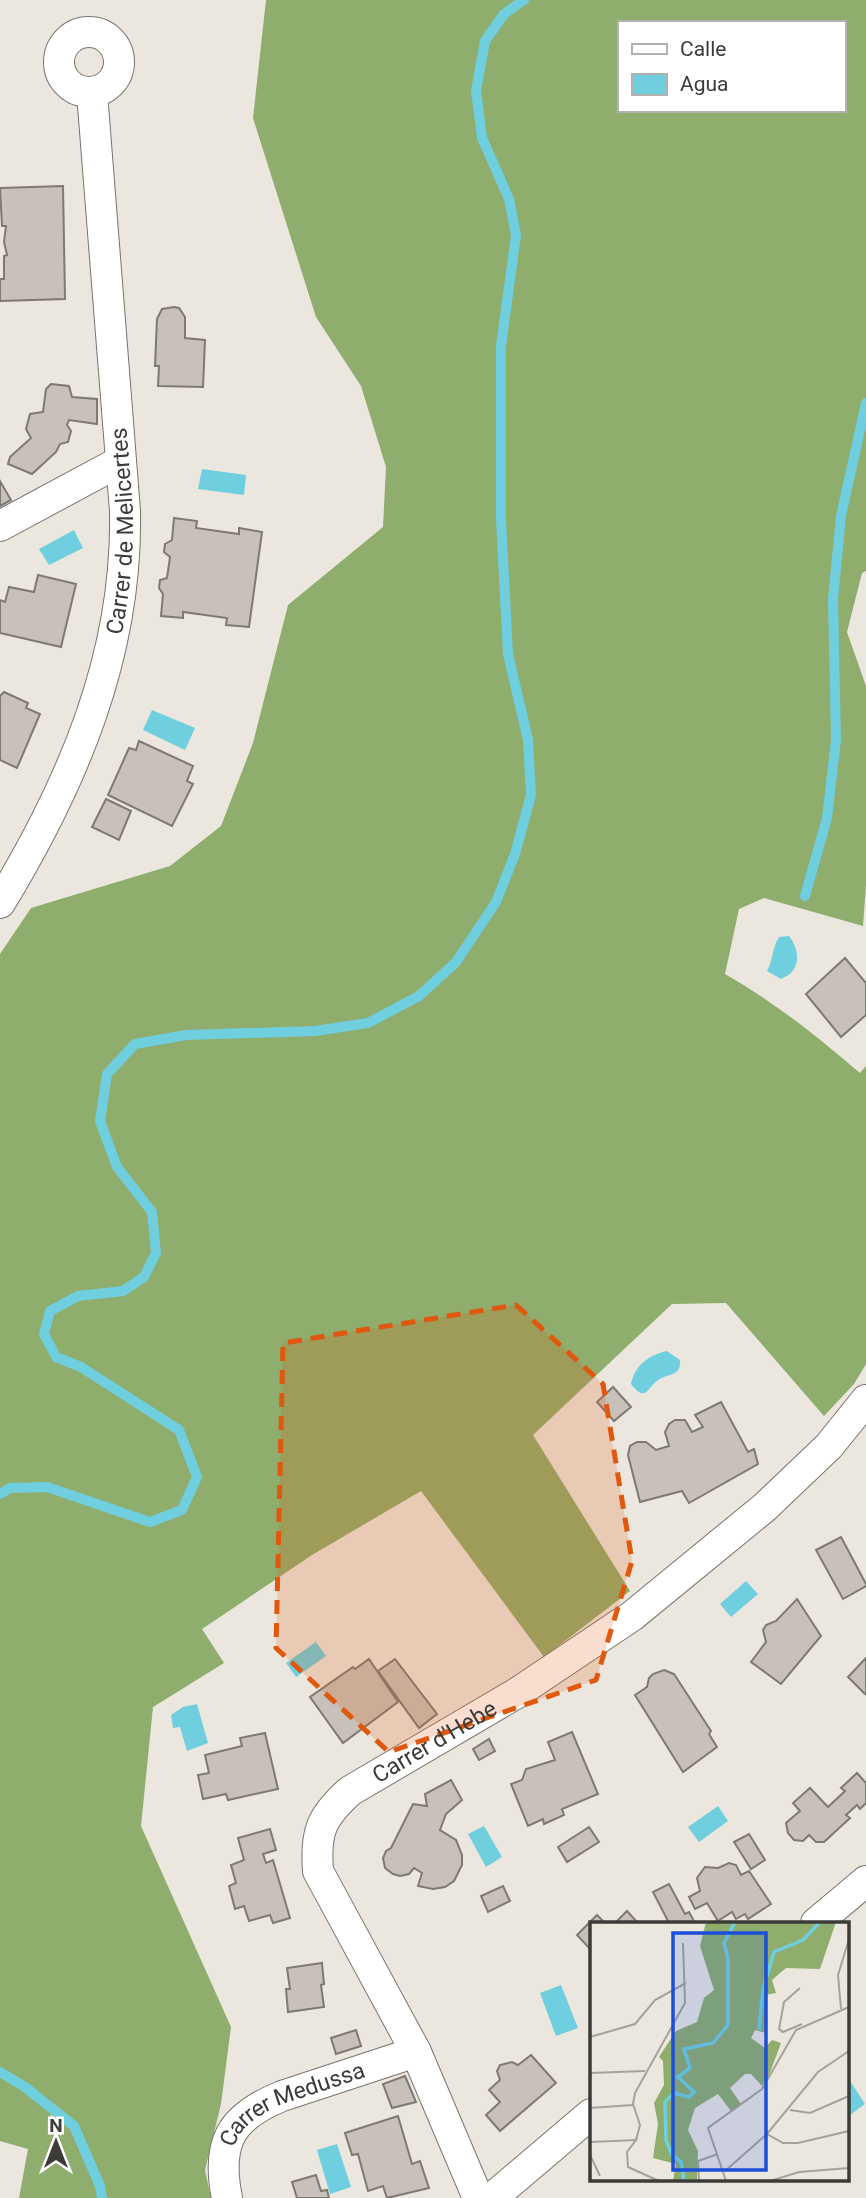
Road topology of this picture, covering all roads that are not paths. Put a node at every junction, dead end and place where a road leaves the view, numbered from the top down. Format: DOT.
graph roads {
  1 [pos="92,93"];
  2 [pos="119,462"];
  3 [pos="0,526"];
  4 [pos="0,903"];
  5 [pos="866,1400"];
  6 [pos="866,1881"];
  7 [pos="817,1922"];
  8 [pos="416,2052"];
  9 [pos="590,2115"];
  10 [pos="227,2198"];
  11 [pos="478,2198"];
  12 [pos="492,2198"];
  1 -- 2 [label="street, Carrer de Melicertes"];
  2 -- 3 [label="street"];
  2 -- 4 [label="street, Carrer de Melicertes"];
  5 -- 8 [label="street, Carrer d'Hebe"];
  6 -- 7 [label="street"];
  8 -- 10 [label="street, Carrer Medussa"];
  8 -- 11 [label="street, Carrer d'Hebe"];
  9 -- 12 [label="street"];
}
